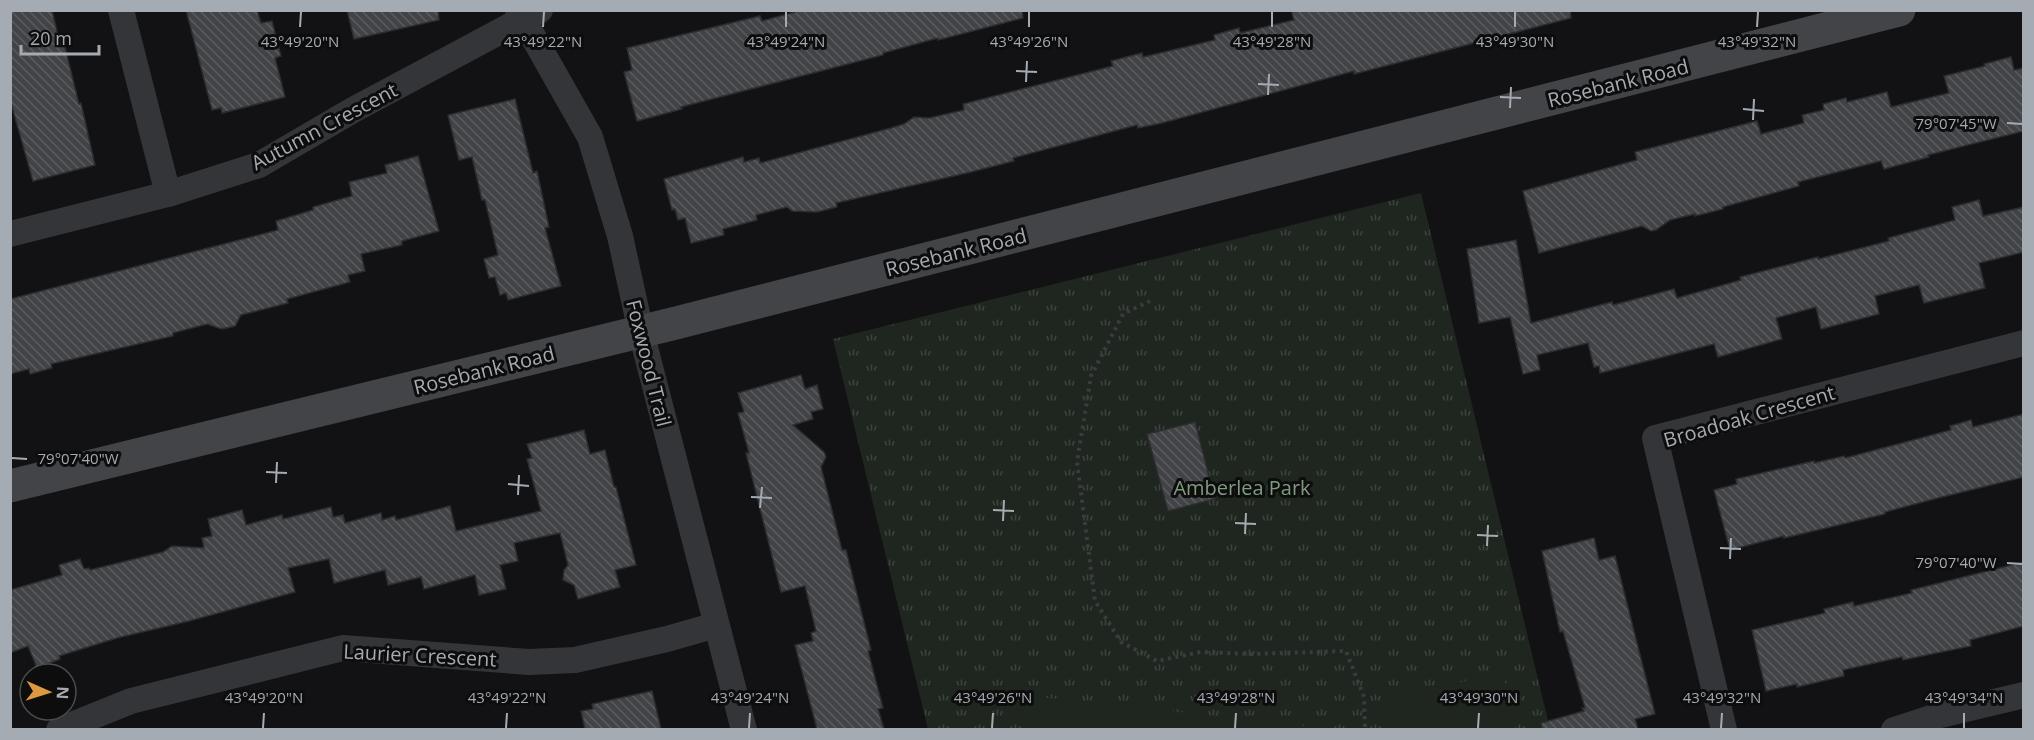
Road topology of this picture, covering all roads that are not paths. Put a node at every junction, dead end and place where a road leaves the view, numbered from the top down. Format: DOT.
graph roads {
  1 [pos="121,10"];
  2 [pos="1899,10"];
  3 [pos="527,13"];
  4 [pos="168,194"];
  5 [pos="10,234"];
  6 [pos="641,332"];
  7 [pos="2024,343"];
  8 [pos="10,486"];
  9 [pos="716,625"];
  10 [pos="2024,695"];
  11 [pos="59,729"];
  12 [pos="744,729"];
  13 [pos="1724,729"];
  14 [pos="1894,729"];
  1 -- 4 [label="street"];
  2 -- 6 [label="street, Rosebank Road"];
  3 -- 4 [label="street, Autumn Crescent"];
  3 -- 6 [label="street, Foxwood Trail"];
  4 -- 5 [label="street, Autumn Crescent"];
  6 -- 8 [label="street, Rosebank Road"];
  6 -- 9 [label="street, Foxwood Trail"];
  7 -- 13 [label="street, Broadoak Crescent"];
  9 -- 11 [label="street, Laurier Crescent"];
  9 -- 12 [label="street, Foxwood Trail"];
  10 -- 14 [label="street"];
}
